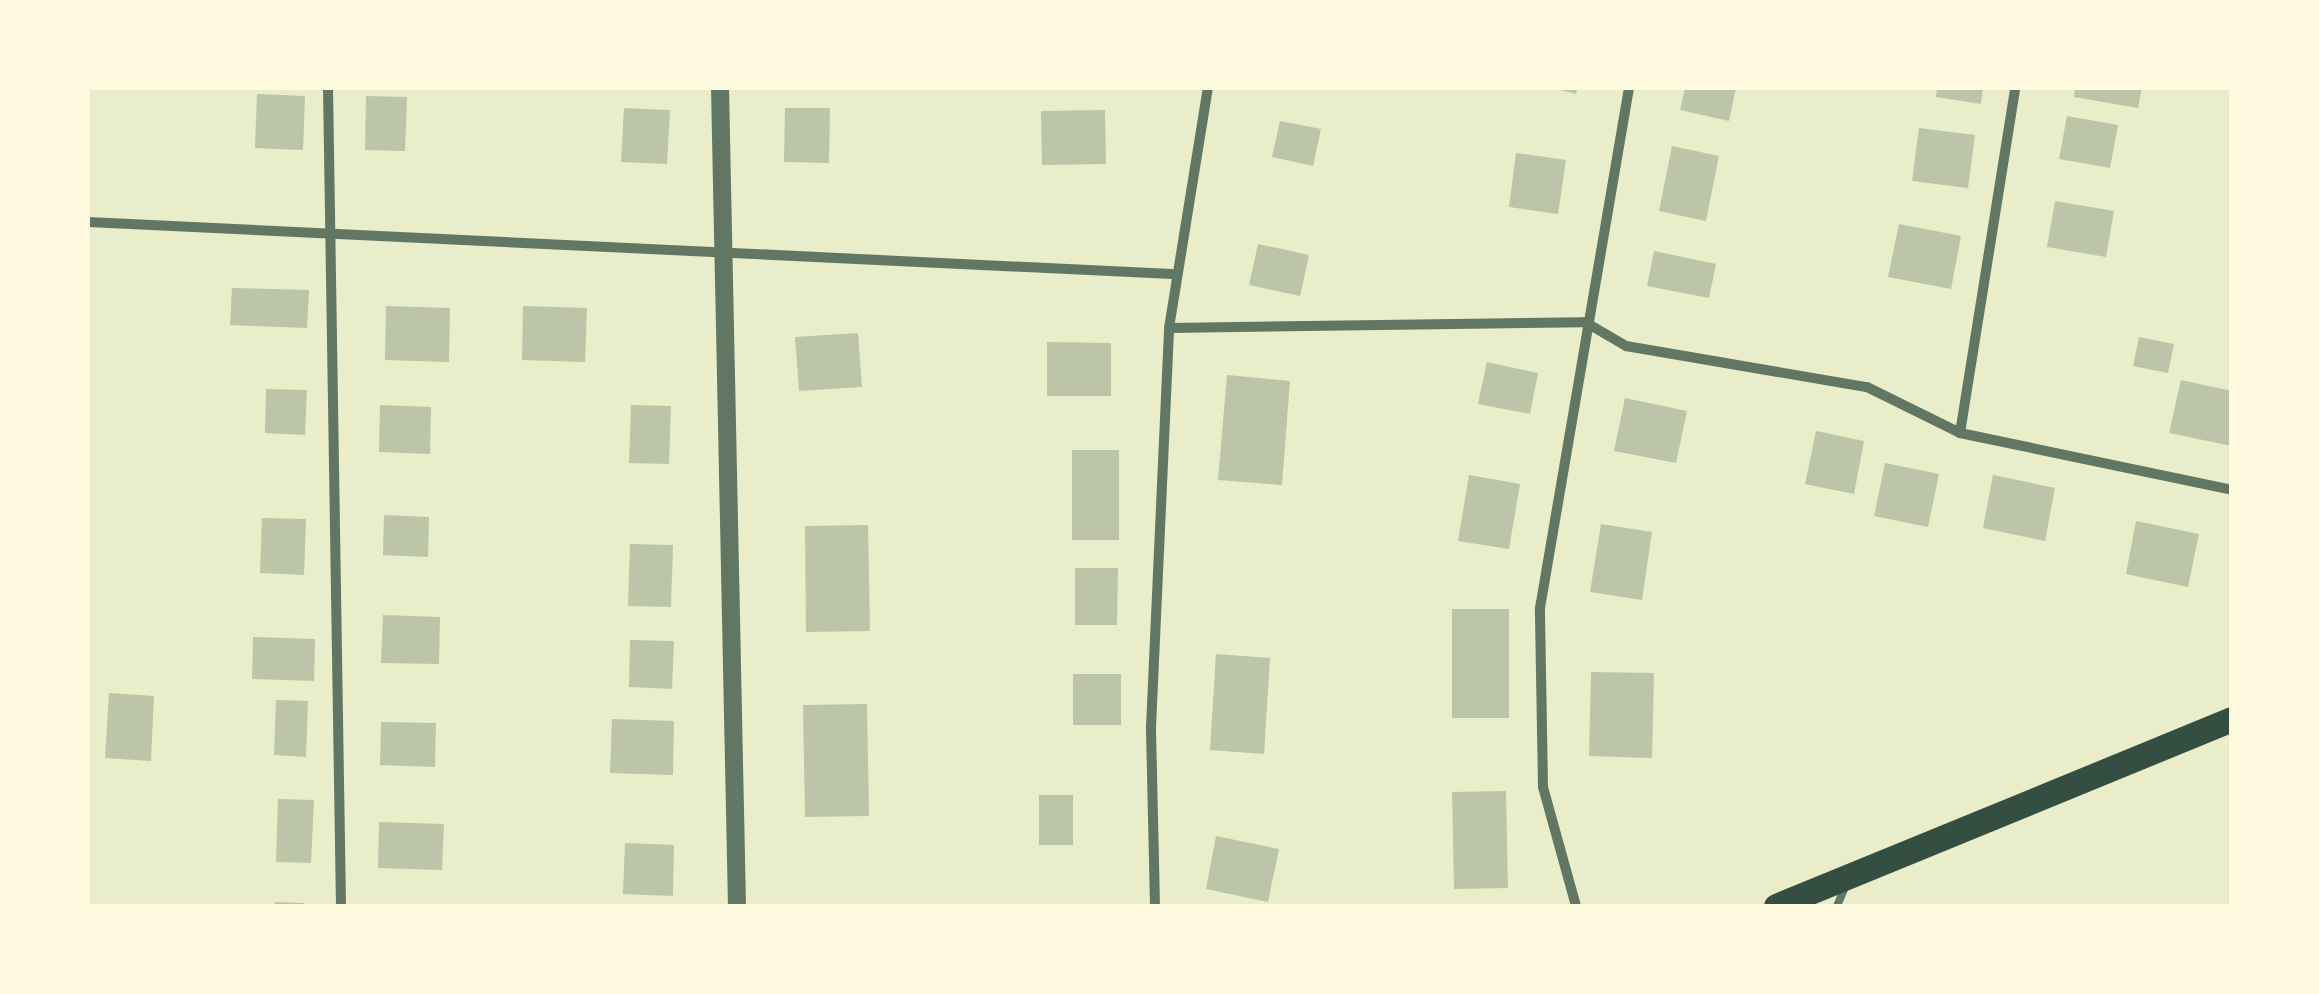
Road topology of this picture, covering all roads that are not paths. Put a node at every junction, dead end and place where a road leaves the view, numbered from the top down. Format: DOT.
graph roads {
  1 [pos="328,88"];
  2 [pos="720,88"];
  3 [pos="1208,88"];
  4 [pos="1629,88"];
  5 [pos="2016,88"];
  6 [pos="88,222"];
  7 [pos="331,231"];
  8 [pos="723,248"];
  9 [pos="1172,274"];
  10 [pos="1586,322"];
  11 [pos="1169,328"];
  12 [pos="1960,433"];
  13 [pos="2232,490"];
  14 [pos="2232,720"];
  15 [pos="1849,878"];
  16 [pos="341,906"];
  17 [pos="737,906"];
  18 [pos="1155,906"];
  19 [pos="1576,906"];
  20 [pos="1776,906"];
  21 [pos="1837,906"];
  1 -- 7 [label="street"];
  2 -- 8 [label="street"];
  3 -- 9 [label="street"];
  4 -- 10 [label="street"];
  5 -- 12 [label="street"];
  6 -- 7 [label="street"];
  7 -- 8 [label="street"];
  7 -- 16 [label="street"];
  8 -- 9 [label="street"];
  8 -- 17 [label="street"];
  9 -- 11 [label="street"];
  10 -- 11 [label="street"];
  10 -- 12 [label="street"];
  10 -- 19 [label="street"];
  11 -- 18 [label="street"];
  12 -- 13 [label="street"];
  14 -- 15 [label="main road"];
  15 -- 20 [label="main road"];
  15 -- 21 [label="lane"];
}
